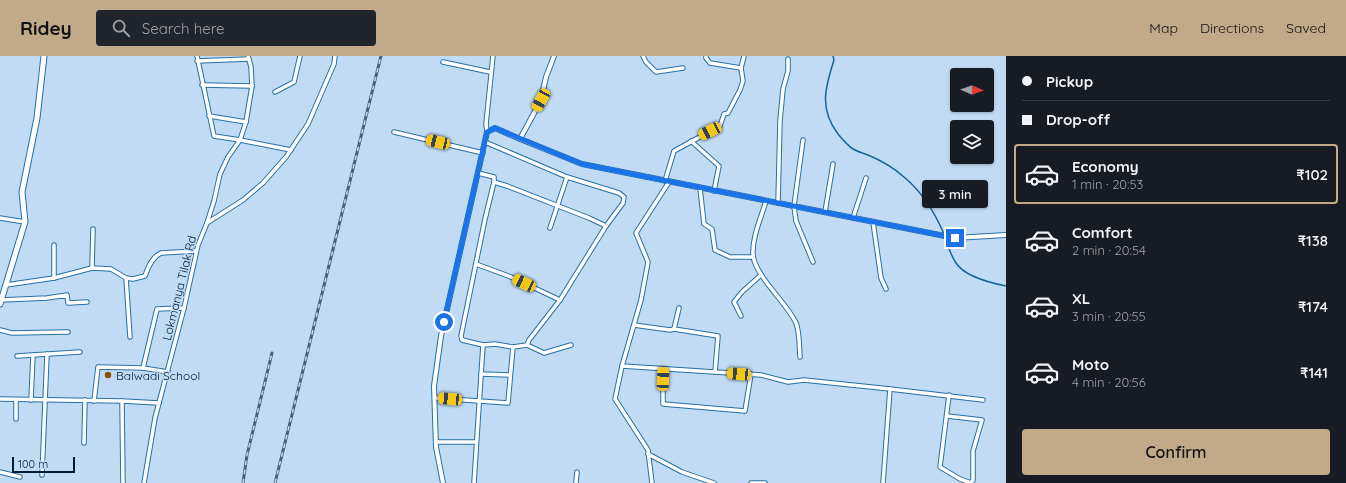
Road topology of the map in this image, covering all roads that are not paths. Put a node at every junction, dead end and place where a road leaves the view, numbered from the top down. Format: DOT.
graph roads {
  1 [pos="44,56"];
  2 [pos="197,56"];
  3 [pos="300,56"];
  4 [pos="336,56"];
  5 [pos="493,56"];
  6 [pos="554,56"];
  7 [pos="643,56"];
  8 [pos="706,56"];
  9 [pos="744,56"];
  10 [pos="248,58"];
  11 [pos="788,59"];
  12 [pos="197,61"];
  13 [pos="443,62"];
  14 [pos="683,68"];
  15 [pos="741,68"];
  16 [pos="490,72"];
  17 [pos="202,85"];
  18 [pos="252,86"];
  19 [pos="275,92"];
  20 [pos="209,116"];
  21 [pos="246,122"];
  22 [pos="394,132"];
  23 [pos="487,132"];
  24 [pos="520,139"];
  25 [pos="240,140"];
  26 [pos="803,140"];
  27 [pos="691,141"];
  28 [pos="485,142"];
  29 [pos="291,150"];
  30 [pos="483,153"];
  31 [pos="833,164"];
  32 [pos="478,173"];
  33 [pos="568,177"];
  34 [pos="866,178"];
  35 [pos="494,182"];
  36 [pos="667,182"];
  37 [pos="700,188"];
  38 [pos="714,191"];
  39 [pos="766,201"];
  40 [pos="778,203"];
  41 [pos="558,206"];
  42 [pos="794,206"];
  43 [pos="825,212"];
  44 [pos="0,218"];
  45 [pos="853,218"];
  46 [pos="25,222"];
  47 [pos="874,222"];
  48 [pos="207,223"];
  49 [pos="606,226"];
  50 [pos="550,228"];
  51 [pos="93,229"];
  52 [pos="1006,236"];
  53 [pos="54,245"];
  54 [pos="196,251"];
  55 [pos="753,257"];
  56 [pos="813,262"];
  57 [pos="476,264"];
  58 [pos="92,268"];
  59 [pos="761,274"];
  60 [pos="54,278"];
  61 [pos="126,278"];
  62 [pos="6,285"];
  63 [pos="886,289"];
  64 [pos="560,300"];
  65 [pos="1,302"];
  66 [pos="86,302"];
  67 [pos="184,308"];
  68 [pos="679,308"];
  69 [pos="741,316"];
  70 [pos="634,325"];
  71 [pos="674,329"];
  72 [pos="0,330"];
  73 [pos="68,332"];
  74 [pos="130,337"];
  75 [pos="484,345"];
  76 [pos="527,345"];
  77 [pos="571,345"];
  78 [pos="513,347"];
  79 [pos="80,352"];
  80 [pos="46,354"];
  81 [pos="33,355"];
  82 [pos="17,356"];
  83 [pos="800,357"];
  84 [pos="622,366"];
  85 [pos="143,368"];
  86 [pos="663,369"];
  87 [pos="168,372"];
  88 [pos="715,372"];
  89 [pos="481,374"];
  90 [pos="751,374"];
  91 [pos="510,375"];
  92 [pos="890,389"];
  93 [pos="949,395"];
  94 [pos="434,398"];
  95 [pos="0,399"];
  96 [pos="16,400"];
  97 [pos="31,400"];
  98 [pos="45,400"];
  99 [pos="85,400"];
  100 [pos="983,400"];
  101 [pos="94,401"];
  102 [pos="122,401"];
  103 [pos="480,402"];
  104 [pos="159,403"];
  105 [pos="947,416"];
  106 [pos="16,419"];
  107 [pos="436,442"];
  108 [pos="476,442"];
  109 [pos="84,443"];
  110 [pos="648,454"];
  111 [pos="0,472"];
  112 [pos="577,472"];
  113 [pos="42,475"];
  114 [pos="20,477"];
  115 [pos="123,483"];
  116 [pos="144,483"];
  117 [pos="444,483"];
  118 [pos="474,483"];
  119 [pos="576,483"];
  120 [pos="652,483"];
  121 [pos="714,483"];
  122 [pos="752,483"];
  123 [pos="765,483"];
  124 [pos="883,483"];
  125 [pos="971,483"];
  1 -- 46 [label="main road"];
  2 -- 12 [label="street"];
  3 -- 19 [label="street"];
  4 -- 29 [label="street"];
  5 -- 16 [label="street"];
  6 -- 24 [label="street"];
  7 -- 14 [label="street"];
  8 -- 15 [label="street"];
  9 -- 15 [label="street"];
  10 -- 12 [label="street"];
  10 -- 18 [label="street, Lokmanya Tilak Rd"];
  11 -- 40 [label="street"];
  12 -- 17 [label="street"];
  13 -- 16 [label="street"];
  15 -- 27 [label="street"];
  16 -- 23 [label="street"];
  17 -- 18 [label="street"];
  17 -- 20 [label="street"];
  18 -- 21 [label="street, Lokmanya Tilak Rd"];
  20 -- 21 [label="street"];
  20 -- 25 [label="street"];
  21 -- 25 [label="street, Lokmanya Tilak Rd"];
  22 -- 30 [label="street"];
  23 -- 24 [label="street"];
  23 -- 28 [label="street"];
  24 -- 36 [label="street"];
  25 -- 29 [label="street"];
  25 -- 48 [label="street, Lokmanya Tilak Rd"];
  26 -- 42 [label="street"];
  27 -- 36 [label="street"];
  27 -- 38 [label="street"];
  28 -- 30 [label="street"];
  28 -- 33 [label="street"];
  29 -- 48 [label="street"];
  30 -- 32 [label="street"];
  31 -- 43 [label="street"];
  32 -- 35 [label="street"];
  32 -- 94 [label="street"];
  33 -- 41 [label="street"];
  33 -- 49 [label="street"];
  34 -- 45 [label="street"];
  35 -- 41 [label="street"];
  35 -- 57 [label="street"];
  36 -- 37 [label="street"];
  36 -- 70 [label="street"];
  37 -- 38 [label="street"];
  37 -- 55 [label="street"];
  38 -- 39 [label="street"];
  39 -- 40 [label="street"];
  39 -- 55 [label="street"];
  40 -- 42 [label="street"];
  41 -- 49 [label="street"];
  41 -- 50 [label="street"];
  42 -- 43 [label="street"];
  42 -- 56 [label="street"];
  43 -- 45 [label="street"];
  44 -- 46 [label="street"];
  45 -- 47 [label="street"];
  46 -- 62 [label="main road"];
  47 -- 52 [label="street"];
  47 -- 63 [label="street"];
  48 -- 54 [label="street, Lokmanya Tilak Rd"];
  49 -- 64 [label="street"];
  51 -- 58 [label="street"];
  53 -- 60 [label="street"];
  54 -- 61 [label="street"];
  54 -- 67 [label="street, Lokmanya Tilak Rd"];
  55 -- 59 [label="street"];
  57 -- 64 [label="street"];
  57 -- 75 [label="street"];
  58 -- 60 [label="street"];
  58 -- 61 [label="street"];
  59 -- 69 [label="street"];
  59 -- 83 [label="street"];
  60 -- 62 [label="street"];
  61 -- 74 [label="street"];
  62 -- 65 [label="main road"];
  64 -- 76 [label="street"];
  65 -- 66 [label="street"];
  67 -- 85 [label="street"];
  67 -- 87 [label="street, Lokmanya Tilak Rd"];
  68 -- 71 [label="street"];
  70 -- 71 [label="street"];
  70 -- 84 [label="street"];
  71 -- 88 [label="street"];
  72 -- 73 [label="street"];
  75 -- 78 [label="street"];
  75 -- 89 [label="street"];
  76 -- 77 [label="street"];
  76 -- 78 [label="street"];
  78 -- 91 [label="street"];
  79 -- 80 [label="street"];
  80 -- 81 [label="street"];
  80 -- 98 [label="street"];
  81 -- 82 [label="street"];
  81 -- 97 [label="street"];
  84 -- 86 [label="street"];
  84 -- 110 [label="street"];
  85 -- 87 [label="street"];
  85 -- 101 [label="street"];
  86 -- 88 [label="street"];
  86 -- 90 [label="street"];
  87 -- 104 [label="street, Lokmanya Tilak Rd"];
  88 -- 90 [label="street"];
  89 -- 91 [label="street"];
  89 -- 103 [label="street"];
  90 -- 92 [label="street"];
  91 -- 103 [label="street"];
  92 -- 93 [label="street"];
  92 -- 124 [label="street"];
  93 -- 100 [label="street"];
  93 -- 105 [label="street"];
  94 -- 103 [label="street"];
  94 -- 107 [label="street"];
  95 -- 96 [label="street"];
  96 -- 97 [label="street"];
  96 -- 106 [label="street"];
  97 -- 98 [label="street"];
  98 -- 99 [label="street"];
  98 -- 113 [label="street"];
  99 -- 101 [label="street"];
  99 -- 109 [label="street"];
  101 -- 102 [label="street"];
  102 -- 104 [label="street"];
  102 -- 115 [label="street"];
  103 -- 108 [label="street"];
  104 -- 116 [label="street, Lokmanya Tilak Rd"];
  105 -- 125 [label="street"];
  105 -- 125 [label="street"];
  107 -- 108 [label="street"];
  107 -- 117 [label="street"];
  108 -- 118 [label="street"];
  110 -- 120 [label="street"];
  110 -- 121 [label="street"];
  111 -- 114 [label="street"];
  112 -- 119 [label="street"];
  122 -- 123 [label="street"];
}
